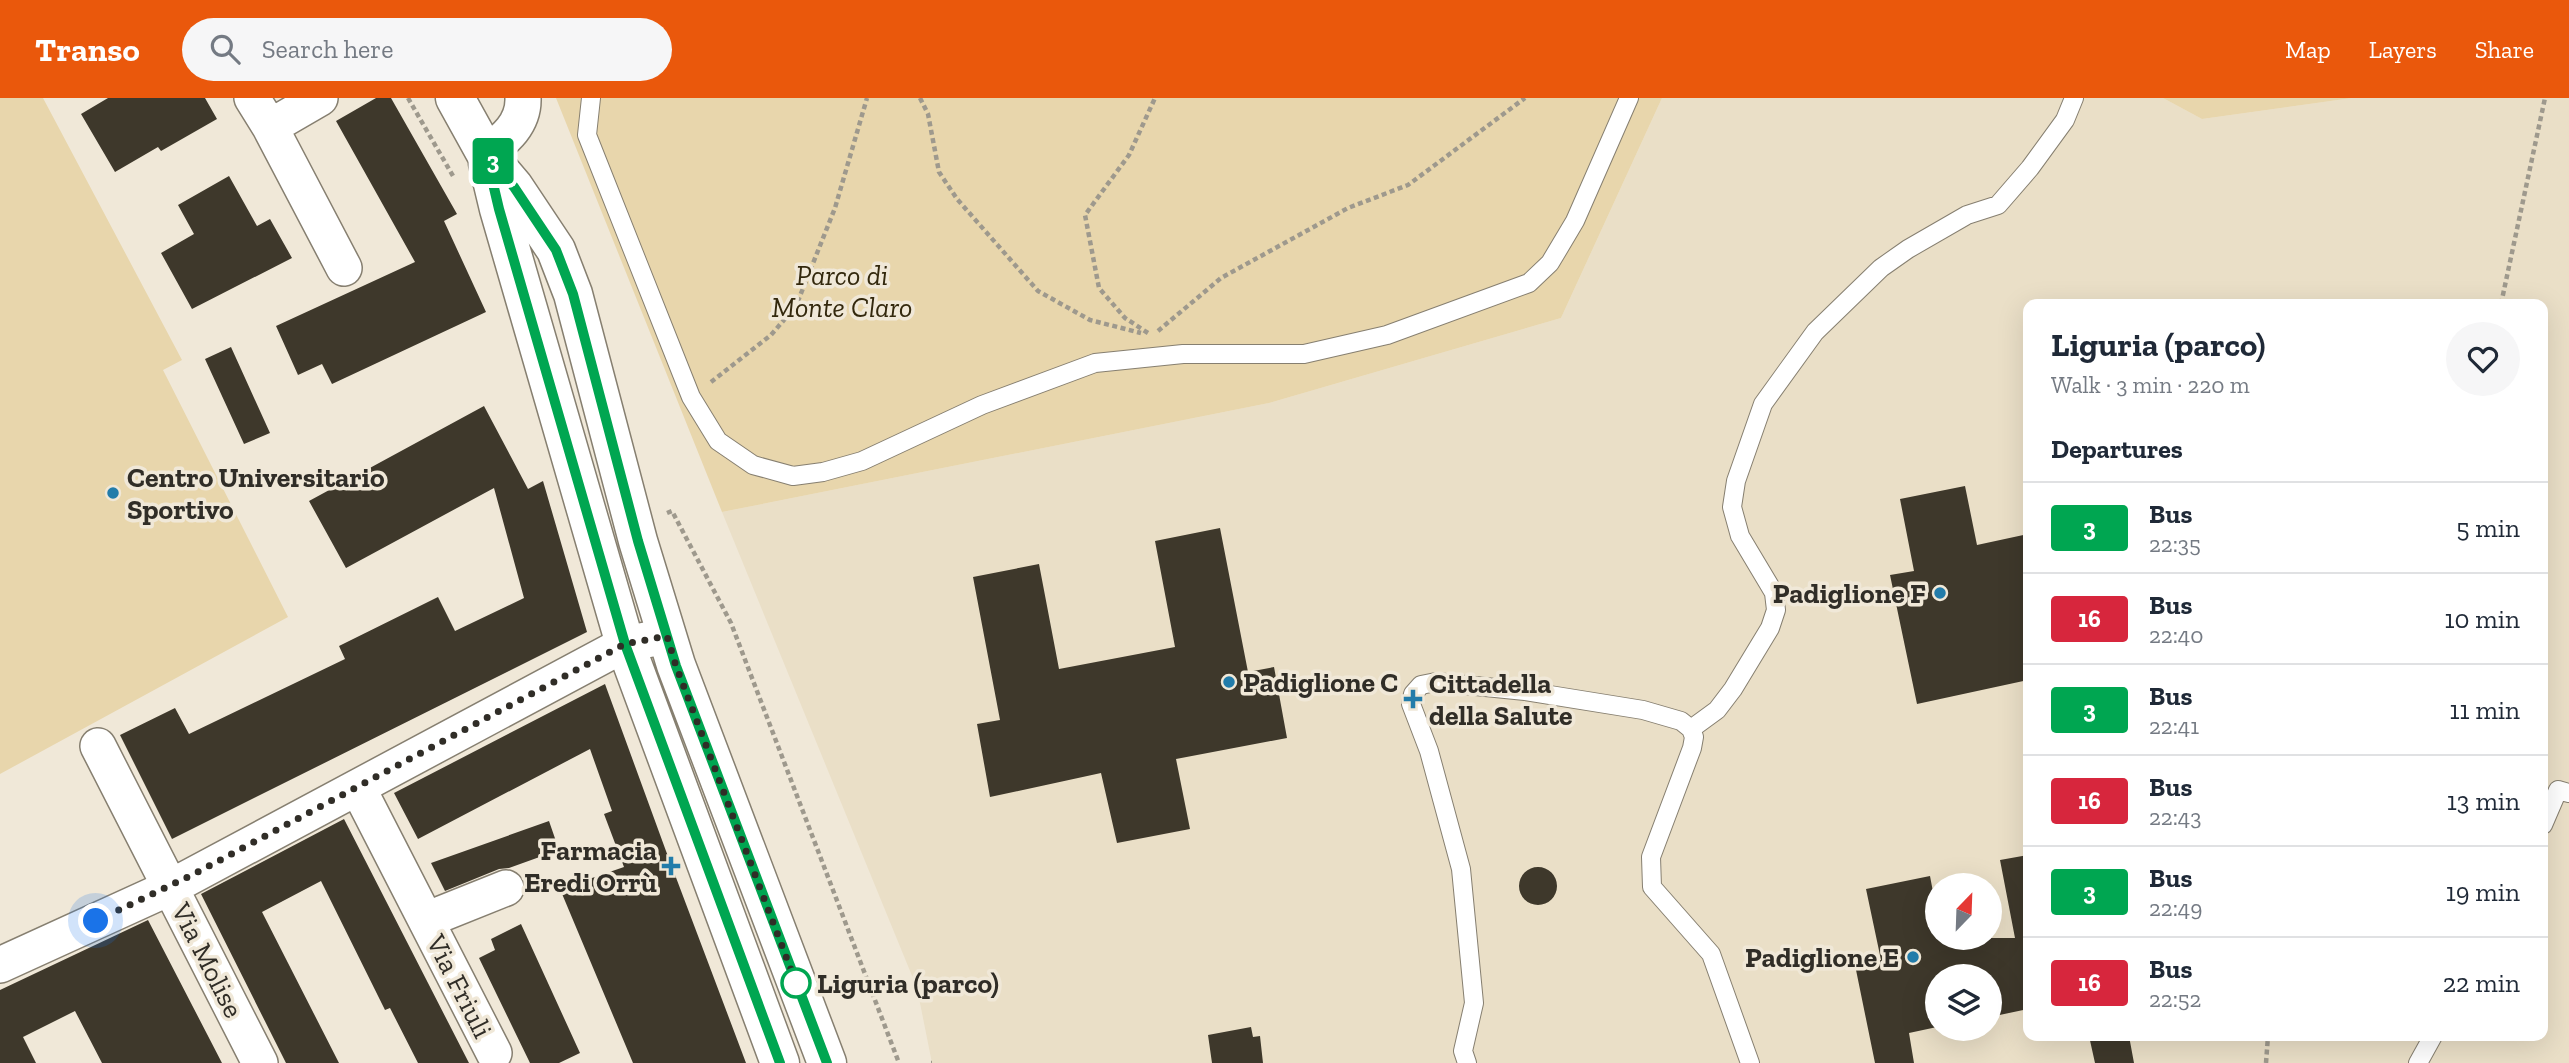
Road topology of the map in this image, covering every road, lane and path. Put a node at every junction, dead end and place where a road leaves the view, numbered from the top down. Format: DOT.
graph roads {
  1 [pos="253,98"];
  2 [pos="320,98"];
  3 [pos="455,98"];
  4 [pos="523,98"];
  5 [pos="591,98"];
  6 [pos="867,98"];
  7 [pos="920,98"];
  8 [pos="1155,98"];
  9 [pos="1525,98"];
  10 [pos="1629,98"];
  11 [pos="2074,98"];
  12 [pos="2544,98"];
  13 [pos="270,127"];
  14 [pos="486,154"];
  15 [pos="344,268"];
  16 [pos="2502,299"];
  17 [pos="1152,335"];
  18 [pos="691,397"];
  19 [pos="666,514"];
  20 [pos="667,636"];
  21 [pos="625,644"];
  22 [pos="1691,729"];
  23 [pos="98,746"];
  24 [pos="358,788"];
  25 [pos="2569,793"];
  26 [pos="2548,813"];
  27 [pos="170,887"];
  28 [pos="506,888"];
  29 [pos="426,920"];
  30 [pos="0,965"];
  31 [pos="2268,1041"];
  32 [pos="2430,1041"];
  33 [pos="494,1052"];
  34 [pos="1461,1059"];
  35 [pos="260,1063"];
  36 [pos="780,1063"];
  37 [pos="827,1063"];
  38 [pos="899,1063"];
  39 [pos="1750,1063"];
  40 [pos="2266,1063"];
  41 [pos="2418,1063"];
  1 -- 13 [label="street"];
  2 -- 13 [label="street"];
  3 -- 14 [label="street"];
  4 -- 14 [label="street"];
  5 -- 18 [label="lane"];
  6 -- 18 [label="path"];
  7 -- 17 [label="path"];
  8 -- 17 [label="path"];
  9 -- 17 [label="path"];
  10 -- 18 [label="lane"];
  11 -- 22 [label="lane"];
  12 -- 16 [label="path"];
  13 -- 15 [label="street"];
  14 -- 20 [label="street"];
  14 -- 21 [label="street"];
  19 -- 38 [label="path"];
  20 -- 21 [label="street"];
  20 -- 37 [label="street"];
  21 -- 24 [label="street"];
  21 -- 36 [label="street"];
  22 -- 34 [label="lane"];
  22 -- 39 [label="lane"];
  23 -- 27 [label="street, Via Molise"];
  24 -- 27 [label="street"];
  24 -- 29 [label="street, Via Friuli"];
  25 -- 26 [label="lane"];
  27 -- 30 [label="street"];
  27 -- 35 [label="street, Via Molise"];
  28 -- 29 [label="street, Via Friuli"];
  29 -- 33 [label="street, Via Friuli"];
  31 -- 40 [label="path"];
  32 -- 41 [label="lane"];
}
